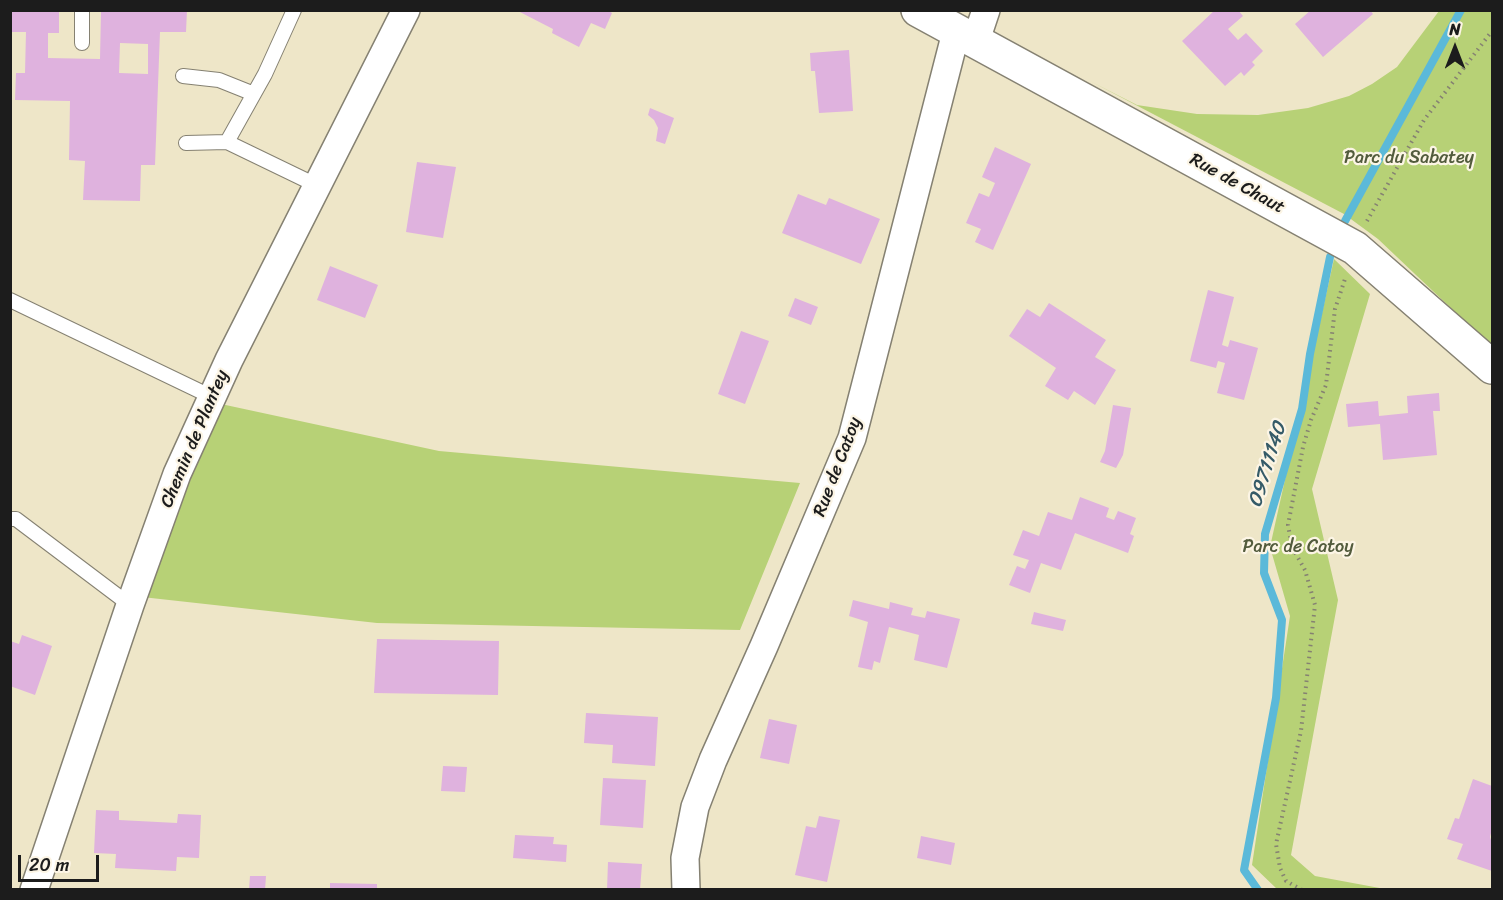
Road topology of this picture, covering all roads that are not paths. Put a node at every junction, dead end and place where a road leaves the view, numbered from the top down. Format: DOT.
graph roads {
  1 [pos="82,10"];
  2 [pos="294,10"];
  3 [pos="406,10"];
  4 [pos="925,12"];
  5 [pos="974,27"];
  6 [pos="82,43"];
  7 [pos="183,76"];
  8 [pos="254,94"];
  9 [pos="227,142"];
  10 [pos="186,143"];
  11 [pos="316,185"];
  12 [pos="10,300"];
  13 [pos="1492,367"];
  14 [pos="212,397"];
  15 [pos="10,519"];
  16 [pos="130,605"];
  17 [pos="34,890"];
  18 [pos="686,890"];
  1 -- 6 [label="lane"];
  2 -- 8 [label="lane"];
  3 -- 11 [label="street, Chemin de Plantey"];
  4 -- 5 [label="street, Rue de Chaut"];
  5 -- 13 [label="street, Rue de Chaut"];
  5 -- 18 [label="street, Rue de Catoy"];
  7 -- 8 [label="lane"];
  8 -- 9 [label="lane"];
  9 -- 10 [label="lane"];
  9 -- 11 [label="lane"];
  11 -- 14 [label="street, Chemin de Plantey"];
  12 -- 14 [label="lane"];
  14 -- 16 [label="street, Chemin de Plantey"];
  15 -- 16 [label="lane"];
  16 -- 17 [label="street, Chemin de Plantey"];
}
